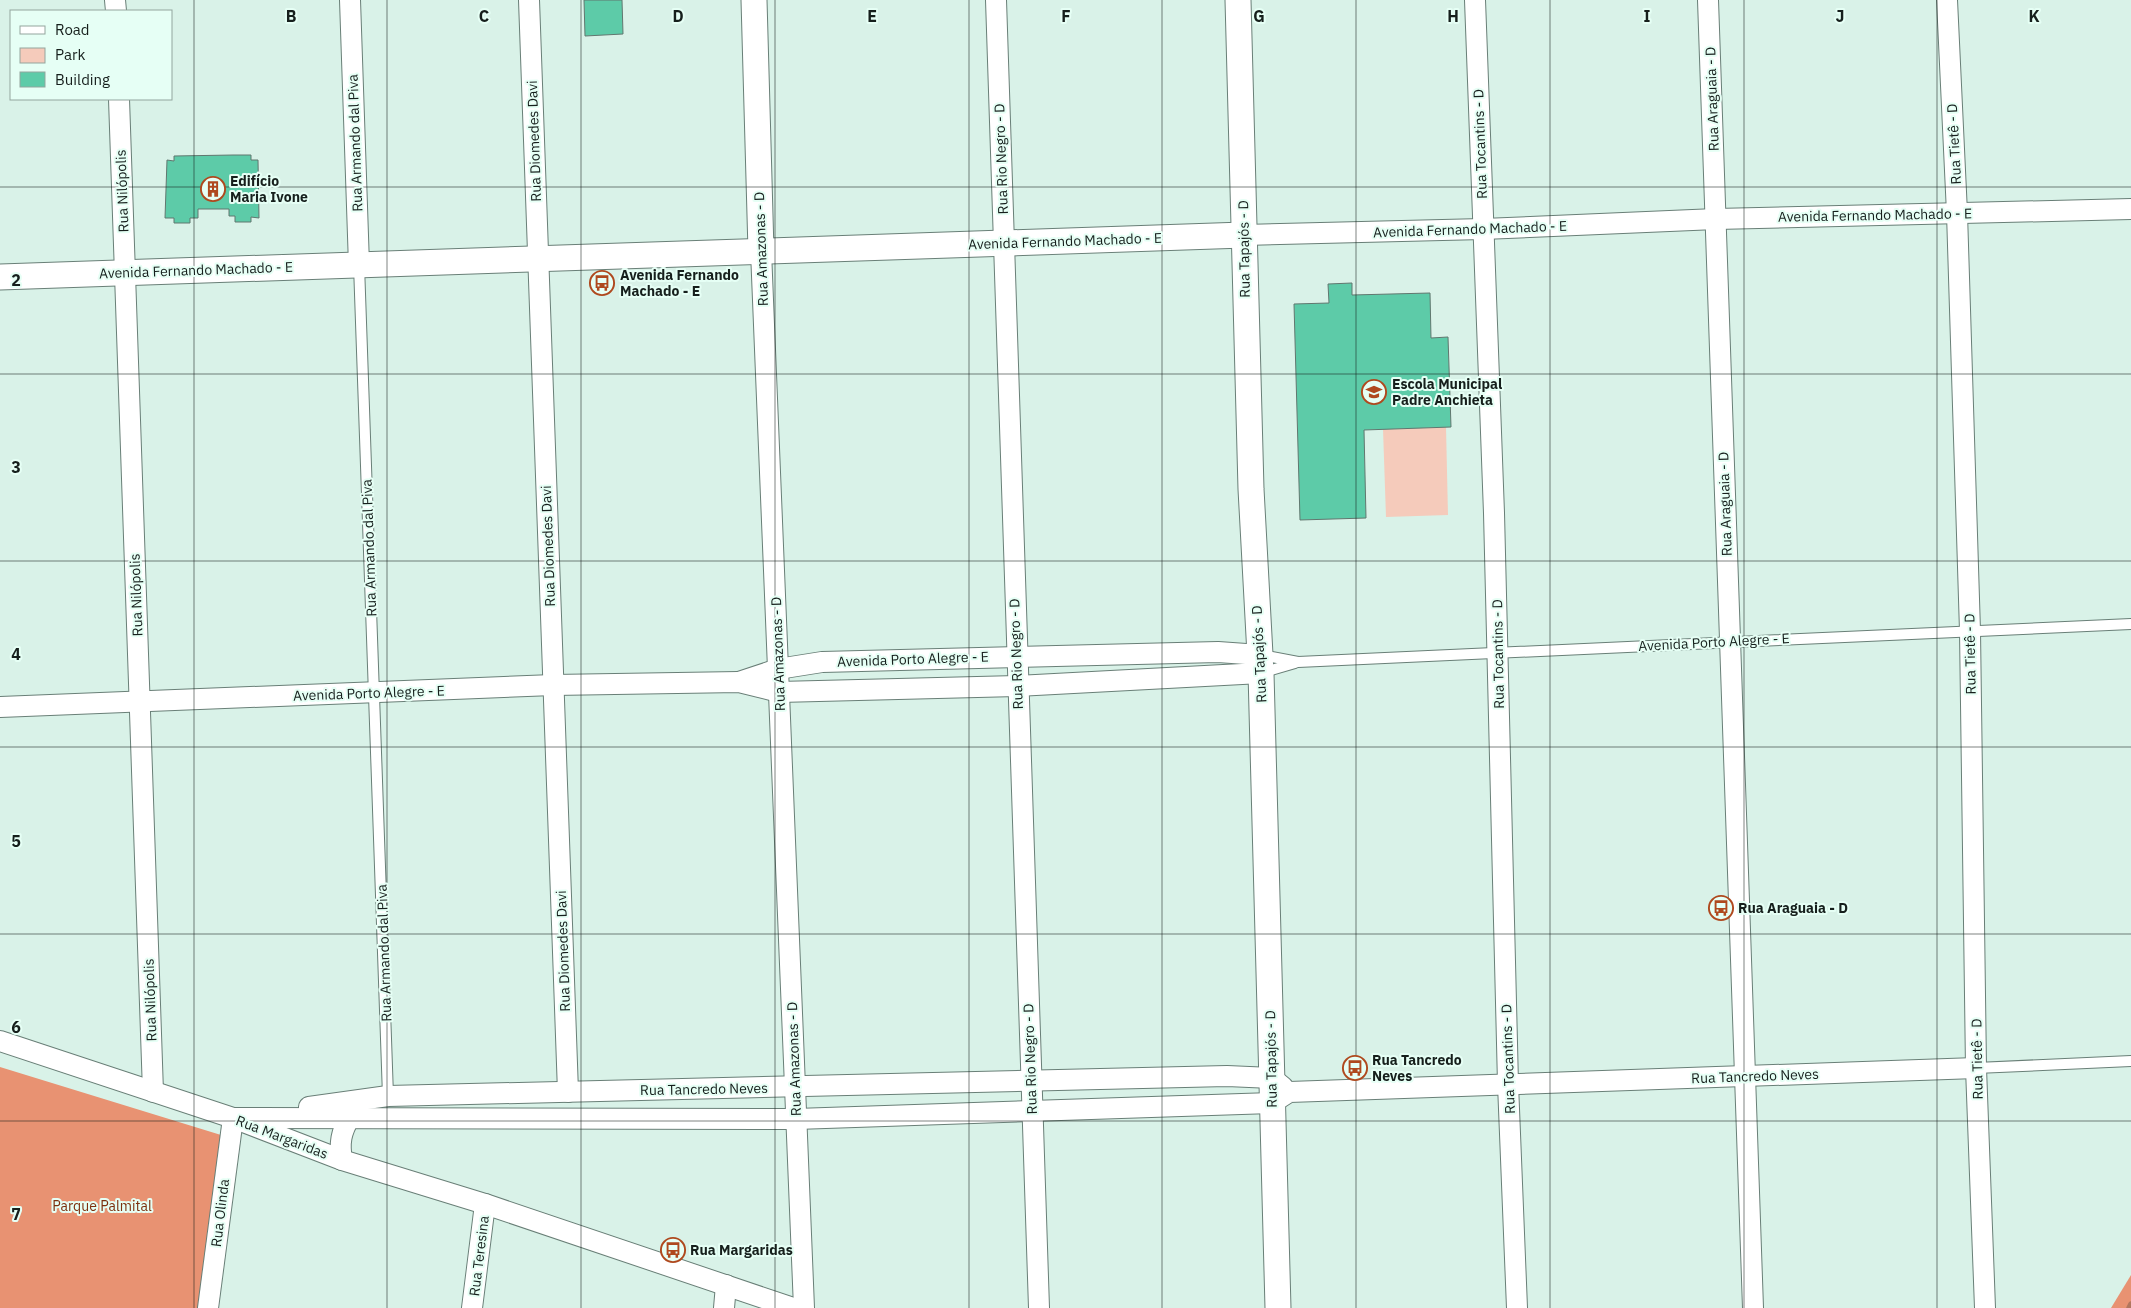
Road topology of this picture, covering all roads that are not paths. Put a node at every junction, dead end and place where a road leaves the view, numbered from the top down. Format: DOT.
graph roads {
  1 [pos="350,0"];
  2 [pos="529,0"];
  3 [pos="754,0"];
  4 [pos="996,0"];
  5 [pos="1238,0"];
  6 [pos="1475,0"];
  7 [pos="1708,0"];
  8 [pos="1947,0"];
  9 [pos="119,100"];
  10 [pos="2131,209"];
  11 [pos="1957,213"];
  12 [pos="1716,219"];
  13 [pos="1483,229"];
  14 [pos="1244,235"];
  15 [pos="1004,243"];
  16 [pos="761,251"];
  17 [pos="538,259"];
  18 [pos="359,265"];
  19 [pos="125,273"];
  20 [pos="0,277"];
  21 [pos="2131,624"];
  22 [pos="1970,631"];
  23 [pos="1730,641"];
  24 [pos="1498,651"];
  25 [pos="1016,656"];
  26 [pos="1298,662"];
  27 [pos="1260,664"];
  28 [pos="778,668"];
  29 [pos="739,682"];
  30 [pos="553,685"];
  31 [pos="1017,686"];
  32 [pos="374,692"];
  33 [pos="779,692"];
  34 [pos="140,702"];
  35 [pos="0,708"];
  36 [pos="0,1041"];
  37 [pos="2131,1062"];
  38 [pos="1976,1068"];
  39 [pos="1745,1076"];
  40 [pos="1031,1081"];
  41 [pos="1508,1084"];
  42 [pos="795,1088"];
  43 [pos="1278,1091"];
  44 [pos="153,1092"];
  45 [pos="568,1092"];
  46 [pos="388,1096"];
  47 [pos="1032,1112"];
  48 [pos="350,1117"];
  49 [pos="233,1118"];
  50 [pos="796,1119"];
  51 [pos="342,1160"];
  52 [pos="485,1204"];
  53 [pos="726,1285"];
  54 [pos="208,1308"];
  55 [pos="472,1308"];
  56 [pos="724,1308"];
  57 [pos="793,1308"];
  58 [pos="804,1308"];
  59 [pos="1039,1308"];
  60 [pos="1278,1308"];
  61 [pos="1517,1308"];
  62 [pos="1753,1308"];
  63 [pos="1985,1308"];
  1 -- 18 [label="street, Rua Armando dal Piva"];
  2 -- 17 [label="street, Rua Diomedes Davi"];
  3 -- 16 [label="street, Rua Amazonas - D"];
  4 -- 15 [label="street, Rua Rio Negro - D"];
  5 -- 14 [label="street, Rua Tapajós - D"];
  6 -- 13 [label="street, Rua Tocantins - D"];
  7 -- 12 [label="street, Rua Araguaia - D"];
  8 -- 11 [label="street, Rua Tietê - D"];
  9 -- 19 [label="street, Rua Nilópolis"];
  10 -- 11 [label="street, Avenida Fernando Machado - E"];
  11 -- 12 [label="street, Avenida Fernando Machado - E"];
  11 -- 22 [label="street, Rua Tietê - D"];
  12 -- 13 [label="street, Avenida Fernando Machado - E"];
  12 -- 23 [label="street, Rua Araguaia - D"];
  13 -- 14 [label="street, Avenida Fernando Machado - E"];
  13 -- 24 [label="street, Rua Tocantins - D"];
  14 -- 15 [label="street, Avenida Fernando Machado - E"];
  14 -- 27 [label="street, Rua Tapajós - D"];
  15 -- 16 [label="street, Avenida Fernando Machado - E"];
  15 -- 25 [label="street, Rua Rio Negro - D"];
  16 -- 17 [label="street, Avenida Fernando Machado - E"];
  16 -- 28 [label="street, Rua Amazonas - D"];
  17 -- 18 [label="street, Avenida Fernando Machado - E"];
  17 -- 30 [label="street, Rua Diomedes Davi"];
  18 -- 19 [label="street, Avenida Fernando Machado - E"];
  18 -- 32 [label="lane, Rua Armando dal Piva"];
  19 -- 20 [label="street, Avenida Fernando Machado - E"];
  19 -- 34 [label="street, Rua Nilópolis"];
  21 -- 22 [label="lane, Avenida Porto Alegre - E"];
  22 -- 23 [label="lane, Avenida Porto Alegre - E"];
  22 -- 38 [label="street, Rua Tietê - D"];
  23 -- 24 [label="lane, Avenida Porto Alegre - E"];
  23 -- 39 [label="street, Rua Araguaia - D"];
  24 -- 26 [label="lane, Avenida Porto Alegre - E"];
  24 -- 41 [label="street, Rua Tocantins - D"];
  25 -- 27 [label="street, Avenida Porto Alegre - E"];
  25 -- 28 [label="street, Avenida Porto Alegre - E"];
  25 -- 31 [label="street, Rua Rio Negro - D"];
  26 -- 27 [label="lane, Avenida Porto Alegre - E"];
  26 -- 27 [label="lane, Avenida Porto Alegre - E"];
  27 -- 31 [label="street, Avenida Porto Alegre - E"];
  27 -- 43 [label="street, Rua Tapajós - D"];
  28 -- 29 [label="street, Avenida Porto Alegre - E"];
  28 -- 33 [label="street, Rua Amazonas - D"];
  29 -- 30 [label="street, Avenida Porto Alegre - E"];
  29 -- 33 [label="street, Avenida Porto Alegre - E"];
  30 -- 32 [label="street, Avenida Porto Alegre - E"];
  30 -- 45 [label="street, Rua Diomedes Davi"];
  31 -- 33 [label="street, Avenida Porto Alegre - E"];
  31 -- 40 [label="street, Rua Rio Negro - D"];
  32 -- 34 [label="street, Avenida Porto Alegre - E"];
  32 -- 46 [label="lane, Rua Armando dal Piva"];
  33 -- 42 [label="street, Rua Amazonas - D"];
  34 -- 35 [label="street, Avenida Porto Alegre - E"];
  34 -- 44 [label="street, Rua Nilópolis"];
  36 -- 44 [label="street, Rua Margaridas"];
  37 -- 38 [label="lane, Rua Tancredo Neves"];
  38 -- 39 [label="street, Rua Tancredo Neves"];
  38 -- 63 [label="street, Rua Tietê - D"];
  39 -- 41 [label="street, Rua Tancredo Neves"];
  39 -- 62 [label="street, Rua Araguaia - D"];
  40 -- 42 [label="street, Rua Tancredo Neves"];
  40 -- 43 [label="street, Rua Tancredo Neves"];
  40 -- 47 [label="street, Rua Rio Negro - D"];
  41 -- 43 [label="street, Rua Tancredo Neves"];
  41 -- 61 [label="street, Rua Tocantins - D"];
  42 -- 45 [label="street, Rua Tancredo Neves"];
  42 -- 50 [label="street, Rua Amazonas - D"];
  43 -- 47 [label="street, Rua Tancredo Neves"];
  43 -- 60 [label="street, Rua Tapajós - D"];
  44 -- 49 [label="street, Rua Margaridas"];
  45 -- 46 [label="street, Rua Tancredo Neves"];
  46 -- 49 [label="street, Rua Tancredo Neves"];
  47 -- 50 [label="street, Rua Tancredo Neves"];
  47 -- 59 [label="street, Rua Rio Negro - D"];
  48 -- 49 [label="street, Rua Tancredo Neves"];
  48 -- 50 [label="street, Rua Tancredo Neves"];
  48 -- 51 [label="street"];
  49 -- 51 [label="street, Rua Margaridas"];
  49 -- 54 [label="street, Rua Olinda"];
  50 -- 58 [label="street, Rua Amazonas - D"];
  51 -- 52 [label="street, Rua Margaridas"];
  52 -- 53 [label="street, Rua Margaridas"];
  52 -- 55 [label="street, Rua Teresina"];
  53 -- 56 [label="street"];
  53 -- 57 [label="street, Rua Margaridas"];
}
